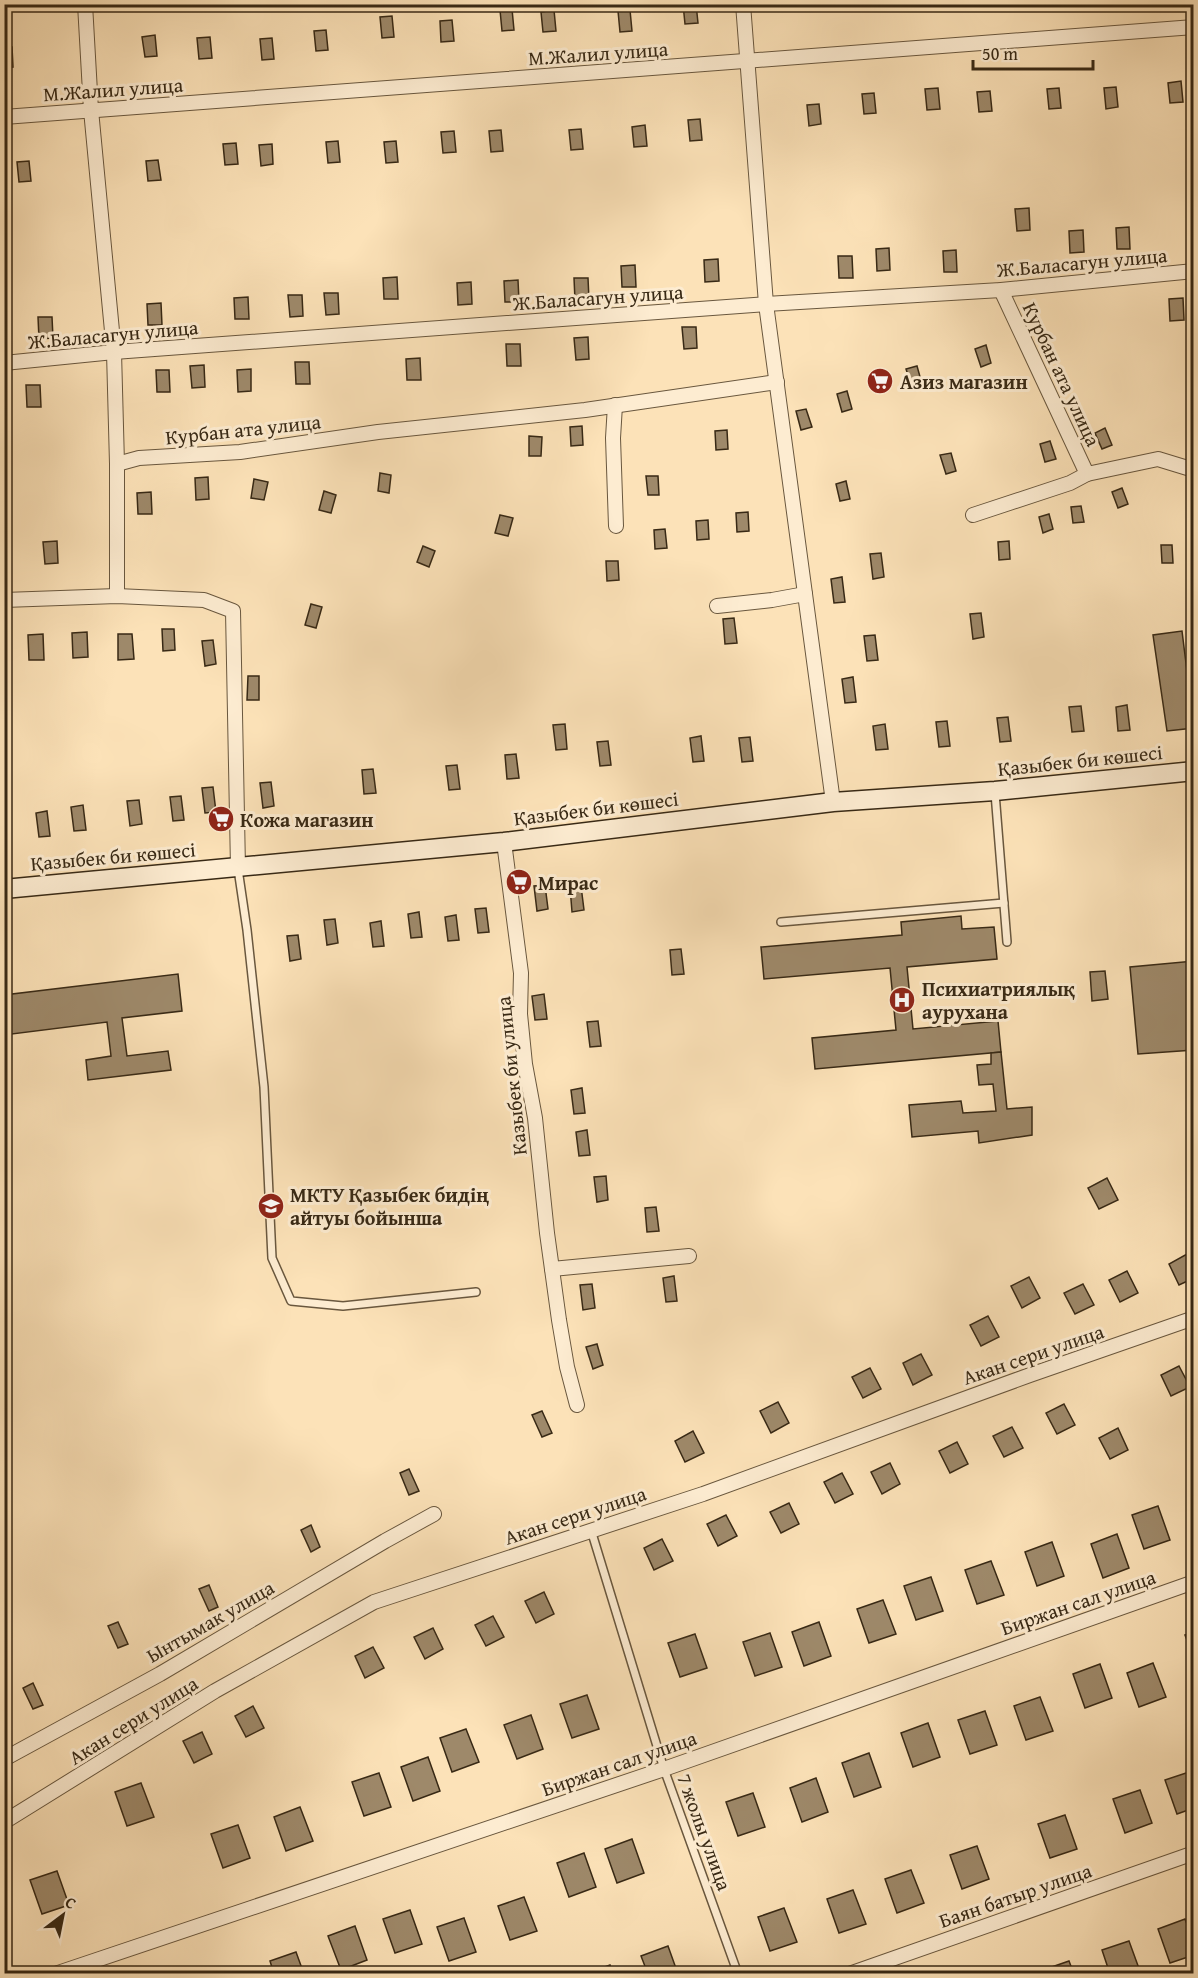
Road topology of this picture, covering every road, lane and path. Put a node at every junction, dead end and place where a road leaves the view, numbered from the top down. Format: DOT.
graph roads {
  1 [pos="85,4"];
  2 [pos="743,4"];
  3 [pos="1194,27"];
  4 [pos="747,62"];
  5 [pos="91,110"];
  6 [pos="4,117"];
  7 [pos="1194,271"];
  8 [pos="1001,290"];
  9 [pos="766,304"];
  10 [pos="114,352"];
  11 [pos="4,363"];
  12 [pos="777,382"];
  13 [pos="615,405"];
  14 [pos="117,464"];
  15 [pos="1194,470"];
  16 [pos="1087,474"];
  17 [pos="974,515"];
  18 [pos="616,526"];
  19 [pos="805,594"];
  20 [pos="117,596"];
  21 [pos="4,600"];
  22 [pos="717,606"];
  23 [pos="1194,771"];
  24 [pos="995,791"];
  25 [pos="833,802"];
  26 [pos="504,842"];
  27 [pos="238,868"];
  28 [pos="4,889"];
  29 [pos="1004,903"];
  30 [pos="781,922"];
  31 [pos="1007,942"];
  32 [pos="689,1256"];
  33 [pos="552,1269"];
  34 [pos="476,1292"];
  35 [pos="1194,1318"];
  36 [pos="577,1405"];
  37 [pos="434,1514"];
  38 [pos="591,1530"];
  39 [pos="1194,1582"];
  40 [pos="4,1759"];
  41 [pos="664,1769"];
  42 [pos="4,1822"];
  43 [pos="1194,1853"];
  44 [pos="56,1974"];
  45 [pos="738,1974"];
  46 [pos="849,1974"];
  1 -- 5 [label="street"];
  2 -- 4 [label="street"];
  3 -- 4 [label="street, М.Жалил улица"];
  4 -- 5 [label="street, М.Жалил улица"];
  4 -- 9 [label="street"];
  5 -- 6 [label="street, М.Жалил улица"];
  5 -- 10 [label="street"];
  7 -- 8 [label="street, Ж.Баласагун улица"];
  8 -- 9 [label="street, Ж.Баласагун улица"];
  8 -- 16 [label="street, Курбан ата улица"];
  9 -- 10 [label="street, Ж.Баласагун улица"];
  9 -- 12 [label="street"];
  10 -- 11 [label="street, Ж.Баласагун улица"];
  10 -- 14 [label="street"];
  12 -- 13 [label="street, Курбан ата улица"];
  12 -- 19 [label="street"];
  13 -- 14 [label="street, Курбан ата улица"];
  13 -- 18 [label="street"];
  14 -- 20 [label="street"];
  15 -- 16 [label="street, Курбан ата улица"];
  16 -- 17 [label="street, Курбан ата улица"];
  19 -- 22 [label="street"];
  19 -- 25 [label="street"];
  20 -- 21 [label="street"];
  20 -- 27 [label="street"];
  23 -- 24 [label="main road, Қазыбек би көшесі"];
  24 -- 25 [label="main road, Қазыбек би көшесі"];
  24 -- 29 [label="lane"];
  25 -- 26 [label="main road, Қазыбек би көшесі"];
  26 -- 27 [label="main road, Қазыбек би көшесі"];
  26 -- 33 [label="street, Казыбек би улица"];
  27 -- 28 [label="main road, Қазыбек би көшесі"];
  27 -- 34 [label="lane"];
  29 -- 30 [label="lane"];
  29 -- 31 [label="lane"];
  32 -- 33 [label="street"];
  33 -- 36 [label="street, Казыбек би улица"];
  35 -- 38 [label="street, Акан сери улица"];
  37 -- 40 [label="street, Ынтымак улица"];
  38 -- 41 [label="lane, 7 жолы улица"];
  38 -- 42 [label="street, Акан сери улица"];
  39 -- 41 [label="street, Биржан сал улица"];
  41 -- 44 [label="street, Биржан сал улица"];
  41 -- 45 [label="lane, 7 жолы улица"];
  43 -- 46 [label="street, Баян батыр улица"];
}
